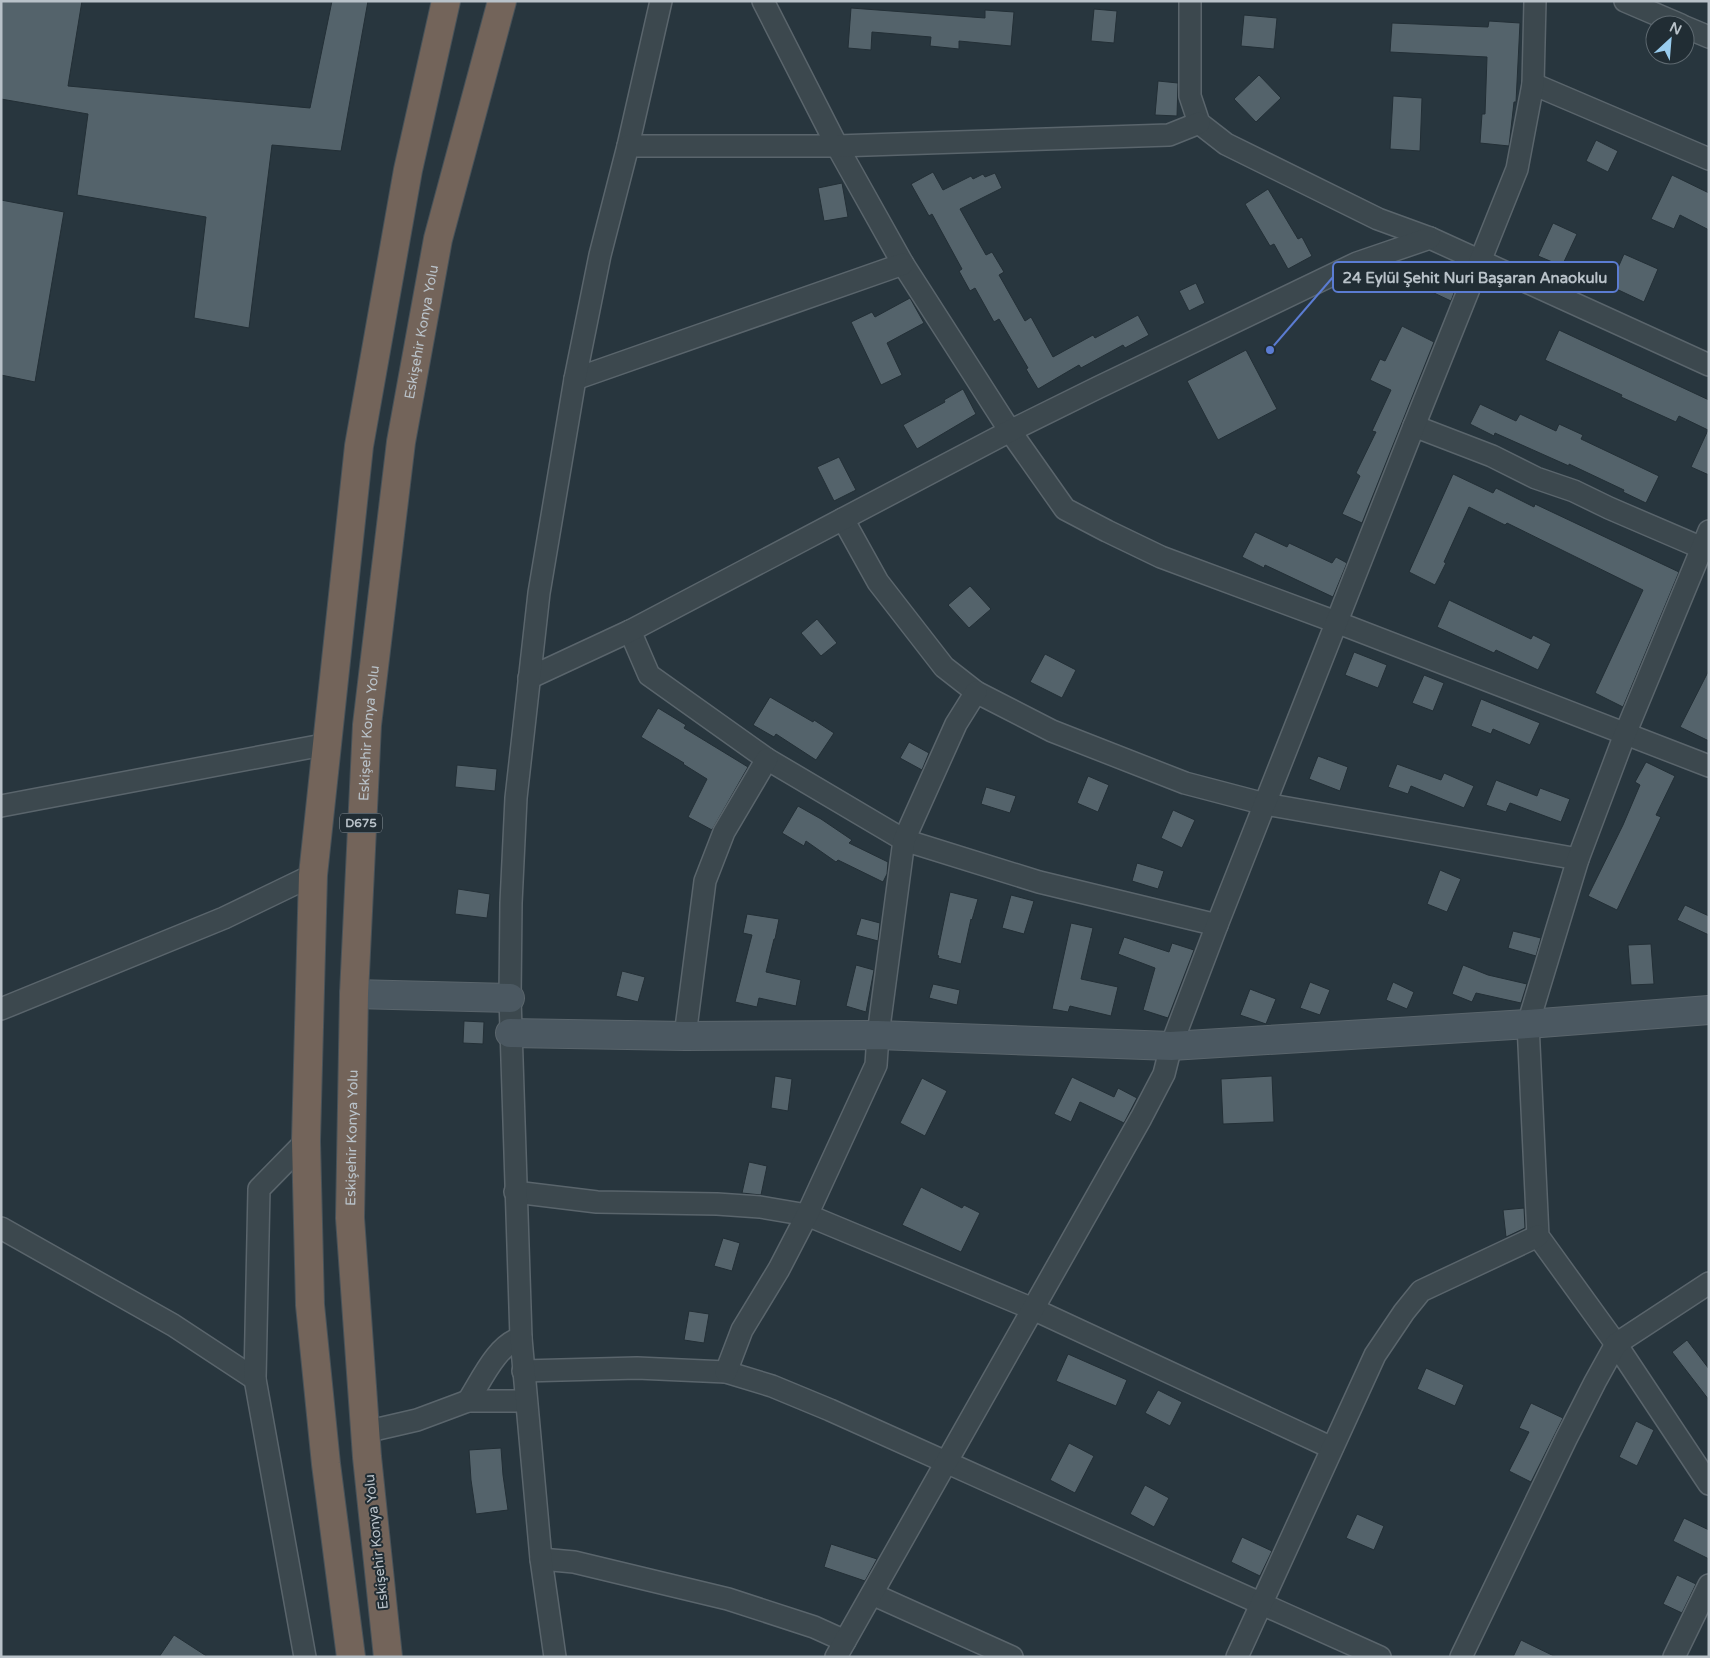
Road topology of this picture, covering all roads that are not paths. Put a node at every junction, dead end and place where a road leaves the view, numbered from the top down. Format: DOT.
graph roads {
  1 [pos="446,1"];
  2 [pos="502,1"];
  3 [pos="660,1"];
  4 [pos="763,1"];
  5 [pos="1190,1"];
  6 [pos="1535,1"];
  7 [pos="1625,1"];
  8 [pos="1658,15"];
  9 [pos="1695,31"];
  10 [pos="1709,37"];
  11 [pos="1533,84"];
  12 [pos="1199,122"];
  13 [pos="628,146"];
  14 [pos="837,146"];
  15 [pos="1709,159"];
  16 [pos="1430,238"];
  17 [pos="1479,261"];
  18 [pos="903,264"];
  19 [pos="1709,365"];
  20 [pos="575,379"];
  21 [pos="1414,426"];
  22 [pos="1010,431"];
  23 [pos="843,519"];
  24 [pos="1707,543"];
  25 [pos="1336,622"];
  26 [pos="630,631"];
  27 [pos="529,678"];
  28 [pos="976,692"];
  29 [pos="1624,734"];
  30 [pos="328,744"];
  31 [pos="767,759"];
  32 [pos="1709,766"];
  33 [pos="1265,804"];
  34 [pos="1,806"];
  35 [pos="904,840"];
  36 [pos="1578,859"];
  37 [pos="313,875"];
  38 [pos="1217,925"];
  39 [pos="354,994"];
  40 [pos="510,998"];
  41 [pos="1,1009"];
  42 [pos="1709,1010"];
  43 [pos="1528,1024"];
  44 [pos="510,1033"];
  45 [pos="685,1036"];
  46 [pos="878,1036"];
  47 [pos="1171,1046"];
  48 [pos="306,1141"];
  49 [pos="515,1192"];
  50 [pos="807,1215"];
  51 [pos="1,1228"];
  52 [pos="1538,1236"];
  53 [pos="1709,1283"];
  54 [pos="1033,1309"];
  55 [pos="521,1338"];
  56 [pos="1616,1344"];
  57 [pos="523,1371"];
  58 [pos="726,1372"];
  59 [pos="255,1379"];
  60 [pos="468,1401"];
  61 [pos="525,1401"];
  62 [pos="365,1432"];
  63 [pos="1332,1448"];
  64 [pos="946,1461"];
  65 [pos="1709,1484"];
  66 [pos="541,1559"];
  67 [pos="1709,1585"];
  68 [pos="872,1594"];
  69 [pos="1261,1602"];
  70 [pos="840,1649"];
  71 [pos="305,1657"];
  72 [pos="350,1657"];
  73 [pos="388,1657"];
  74 [pos="555,1657"];
  75 [pos="1012,1657"];
  76 [pos="1237,1657"];
  77 [pos="1380,1657"];
  78 [pos="1461,1657"];
  79 [pos="1674,1657"];
  1 -- 30 [label="highway, D675"];
  2 -- 39 [label="highway, Eskişehir Konya Yolu / D675"];
  3 -- 13 [label="street"];
  4 -- 14 [label="street"];
  5 -- 12 [label="street"];
  6 -- 11 [label="street"];
  7 -- 8 [label="street"];
  9 -- 10 [label="street"];
  11 -- 15 [label="street"];
  11 -- 17 [label="street"];
  12 -- 14 [label="street"];
  12 -- 16 [label="street"];
  13 -- 14 [label="street"];
  13 -- 20 [label="street"];
  14 -- 18 [label="street"];
  16 -- 17 [label="street"];
  16 -- 22 [label="street"];
  17 -- 19 [label="street"];
  17 -- 21 [label="street"];
  18 -- 20 [label="street"];
  18 -- 22 [label="street"];
  20 -- 27 [label="street"];
  21 -- 24 [label="street"];
  21 -- 25 [label="street"];
  22 -- 23 [label="street"];
  22 -- 25 [label="street"];
  23 -- 26 [label="street"];
  23 -- 28 [label="street"];
  24 -- 29 [label="street"];
  25 -- 29 [label="street"];
  25 -- 33 [label="street"];
  26 -- 27 [label="street"];
  26 -- 31 [label="street"];
  27 -- 40 [label="street"];
  28 -- 33 [label="street"];
  28 -- 35 [label="street"];
  29 -- 32 [label="street"];
  29 -- 36 [label="street"];
  30 -- 34 [label="street"];
  30 -- 37 [label="highway, D675"];
  31 -- 35 [label="street"];
  31 -- 45 [label="street"];
  33 -- 36 [label="street"];
  33 -- 38 [label="street"];
  35 -- 38 [label="street"];
  35 -- 46 [label="street"];
  36 -- 43 [label="street"];
  37 -- 41 [label="street"];
  37 -- 48 [label="highway, D675"];
  38 -- 47 [label="street"];
  39 -- 40 [label="street"];
  39 -- 62 [label="highway, Eskişehir Konya Yolu / D675"];
  40 -- 44 [label="street"];
  42 -- 43 [label="street"];
  43 -- 47 [label="street"];
  43 -- 52 [label="street"];
  44 -- 45 [label="street"];
  44 -- 49 [label="street"];
  45 -- 46 [label="street"];
  46 -- 47 [label="street"];
  46 -- 50 [label="street"];
  47 -- 54 [label="street"];
  48 -- 59 [label="street"];
  48 -- 72 [label="highway, D675"];
  49 -- 50 [label="street"];
  49 -- 55 [label="street"];
  50 -- 54 [label="street"];
  50 -- 58 [label="street"];
  51 -- 59 [label="street"];
  52 -- 56 [label="street"];
  52 -- 63 [label="street"];
  53 -- 56 [label="street"];
  54 -- 63 [label="street"];
  54 -- 64 [label="street"];
  55 -- 57 [label="street"];
  55 -- 60 [label="street"];
  56 -- 65 [label="street"];
  56 -- 78 [label="street"];
  57 -- 58 [label="street"];
  57 -- 61 [label="street"];
  58 -- 64 [label="street"];
  59 -- 71 [label="street"];
  60 -- 61 [label="street"];
  60 -- 62 [label="street"];
  61 -- 66 [label="street"];
  62 -- 73 [label="highway, Eskişehir Konya Yolu / D675"];
  63 -- 69 [label="street"];
  64 -- 68 [label="street"];
  64 -- 69 [label="street"];
  66 -- 70 [label="street"];
  66 -- 74 [label="street"];
  67 -- 79 [label="street"];
  68 -- 70 [label="street"];
  68 -- 75 [label="street"];
  69 -- 76 [label="street"];
  69 -- 77 [label="street"];
}
